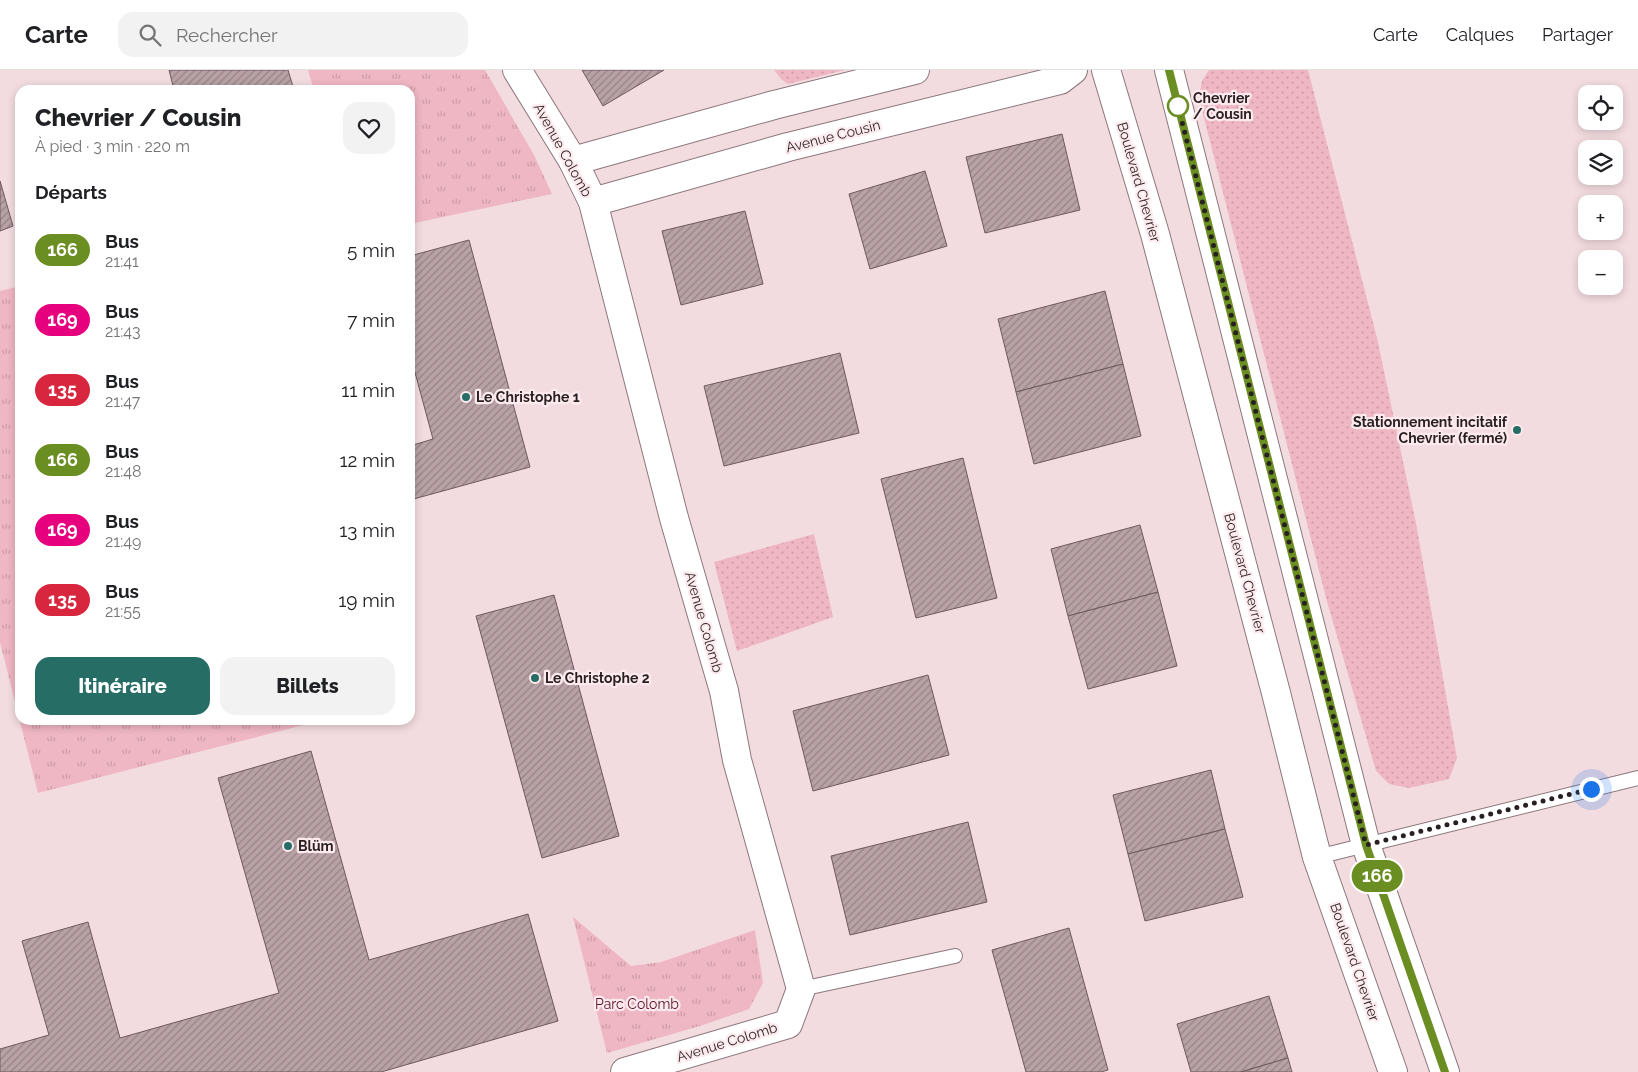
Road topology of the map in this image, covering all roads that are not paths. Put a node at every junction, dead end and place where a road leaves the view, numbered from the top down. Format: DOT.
graph roads {
  1 [pos="517,70"];
  2 [pos="915,70"];
  3 [pos="1072,70"];
  4 [pos="1106,70"];
  5 [pos="1169,70"];
  6 [pos="573,161"];
  7 [pos="592,202"];
  8 [pos="1638,778"];
  9 [pos="1366,845"];
  10 [pos="1317,857"];
  11 [pos="954,956"];
  12 [pos="801,989"];
  13 [pos="625,1072"];
  14 [pos="1393,1072"];
  15 [pos="1445,1072"];
  1 -- 6 [label="street, Avenue Colomb"];
  2 -- 6 [label="street"];
  3 -- 7 [label="street, Avenue Cousin"];
  4 -- 10 [label="street, Boulevard Chevrier"];
  5 -- 9 [label="street"];
  6 -- 7 [label="street, Avenue Colomb"];
  7 -- 12 [label="street, Avenue Colomb"];
  8 -- 9 [label="lane"];
  9 -- 10 [label="lane"];
  9 -- 15 [label="street"];
  10 -- 14 [label="street, Boulevard Chevrier"];
  11 -- 12 [label="lane"];
  12 -- 13 [label="street, Avenue Colomb"];
}
